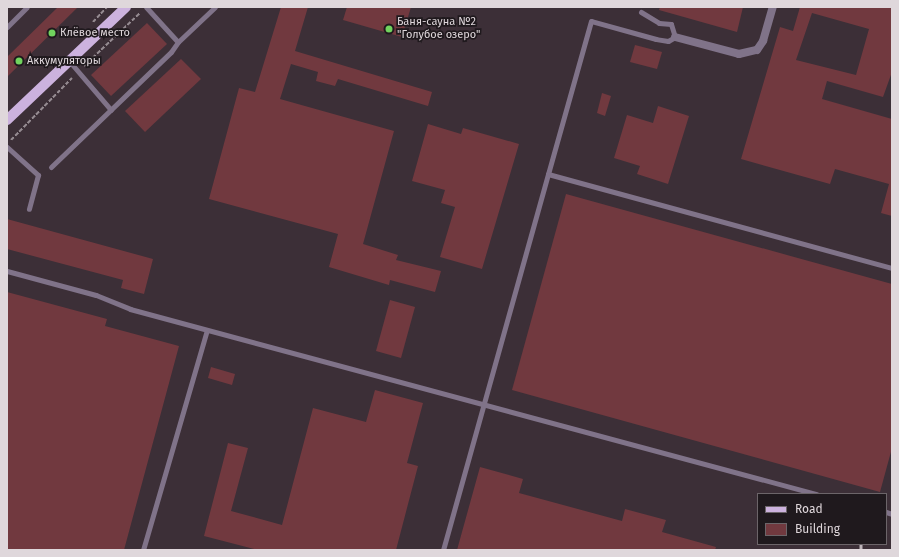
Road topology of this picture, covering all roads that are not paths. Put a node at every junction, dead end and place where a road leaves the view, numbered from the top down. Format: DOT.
graph roads {
  1 [pos="27,7"];
  2 [pos="126,7"];
  3 [pos="146,7"];
  4 [pos="215,7"];
  5 [pos="773,7"];
  6 [pos="641,12"];
  7 [pos="7,27"];
  8 [pos="675,37"];
  9 [pos="178,42"];
  10 [pos="70,62"];
  11 [pos="111,110"];
  12 [pos="7,120"];
  13 [pos="7,147"];
  14 [pos="51,167"];
  15 [pos="548,174"];
  16 [pos="29,209"];
  17 [pos="892,268"];
  18 [pos="7,271"];
  19 [pos="207,330"];
  20 [pos="482,406"];
  21 [pos="812,493"];
  22 [pos="143,550"];
  23 [pos="443,550"];
  1 -- 7 [label="lane"];
  2 -- 10 [label="main road"];
  3 -- 9 [label="lane"];
  4 -- 9 [label="lane"];
  5 -- 8 [label="street"];
  6 -- 8 [label="lane"];
  8 -- 15 [label="lane"];
  9 -- 11 [label="lane"];
  10 -- 11 [label="lane"];
  10 -- 12 [label="main road"];
  11 -- 14 [label="lane"];
  13 -- 16 [label="lane"];
  15 -- 17 [label="lane"];
  15 -- 20 [label="lane"];
  18 -- 19 [label="lane"];
  19 -- 20 [label="lane"];
  19 -- 22 [label="lane"];
  20 -- 21 [label="lane"];
  20 -- 23 [label="lane"];
}
